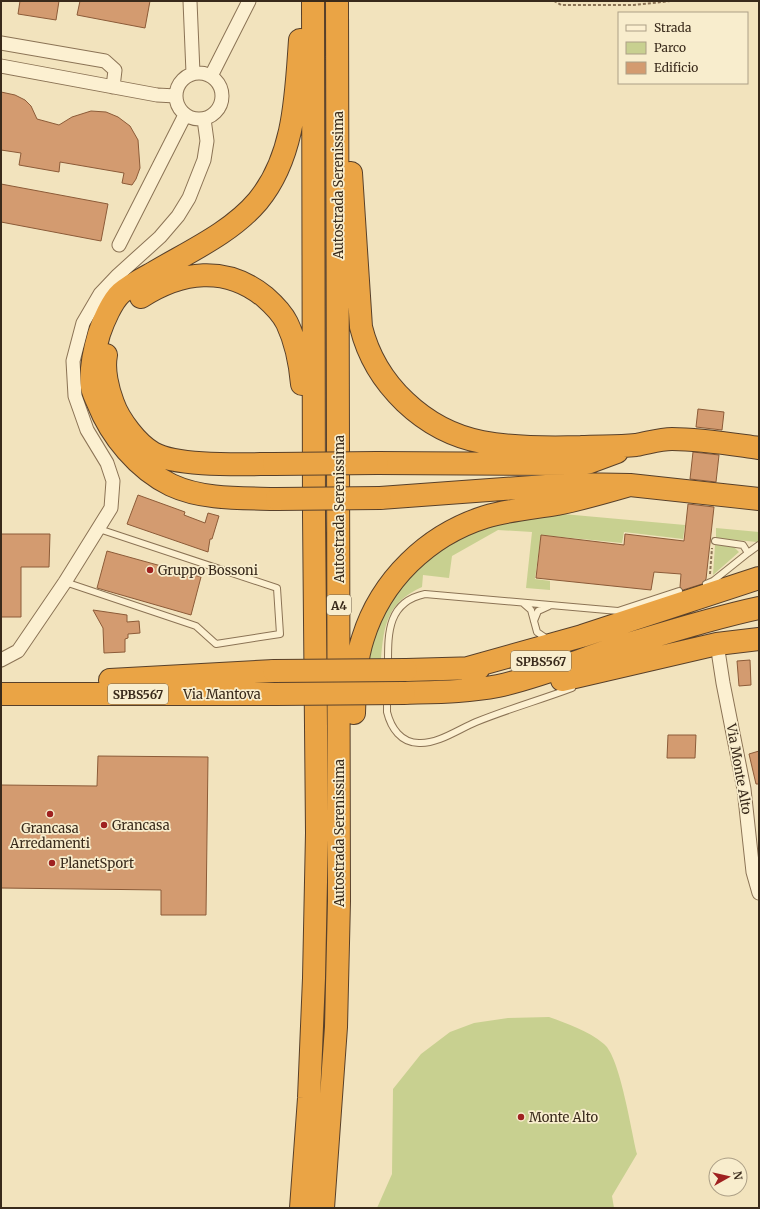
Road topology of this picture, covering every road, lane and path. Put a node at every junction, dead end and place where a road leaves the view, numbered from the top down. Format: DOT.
graph roads {
  1 [pos="190,1"];
  2 [pos="249,1"];
  3 [pos="303,1"];
  4 [pos="313,1"];
  5 [pos="554,1"];
  6 [pos="671,1"];
  7 [pos="337,7"];
  8 [pos="1,43"];
  9 [pos="1,66"];
  10 [pos="193,73"];
  11 [pos="211,76"];
  12 [pos="113,87"];
  13 [pos="176,96"];
  14 [pos="185,115"];
  15 [pos="204,119"];
  16 [pos="119,245"];
  17 [pos="635,445"];
  18 [pos="759,448"];
  19 [pos="630,485"];
  20 [pos="759,499"];
  21 [pos="314,515"];
  22 [pos="99,529"];
  23 [pos="714,541"];
  24 [pos="759,545"];
  25 [pos="748,553"];
  26 [pos="759,578"];
  27 [pos="65,582"];
  28 [pos="707,583"];
  29 [pos="680,591"];
  30 [pos="518,602"];
  31 [pos="552,605"];
  32 [pos="759,608"];
  33 [pos="534,621"];
  34 [pos="582,636"];
  35 [pos="759,638"];
  36 [pos="717,644"];
  37 [pos="618,647"];
  38 [pos="652,659"];
  39 [pos="1,660"];
  40 [pos="464,669"];
  41 [pos="1,679"];
  42 [pos="592,680"];
  43 [pos="579,685"];
  44 [pos="474,690"];
  45 [pos="1,694"];
  46 [pos="339,847"];
  47 [pos="759,894"];
  48 [pos="301,1208"];
  49 [pos="323,1208"];
  1 -- 10 [label="street"];
  2 -- 11 [label="street"];
  3 -- 19 [label="highway, bridge"];
  4 -- 21 [label="highway, Autostrada Serenissima / A4"];
  5 -- 6 [label="path"];
  7 -- 17 [label="highway"];
  7 -- 46 [label="highway, Autostrada Serenissima / A4"];
  8 -- 12 [label="street"];
  9 -- 12 [label="street"];
  10 -- 11 [label="street"];
  10 -- 13 [label="street"];
  11 -- 15 [label="street"];
  12 -- 13 [label="street"];
  13 -- 14 [label="street"];
  14 -- 15 [label="street"];
  14 -- 16 [label="street"];
  15 -- 22 [label="street"];
  17 -- 18 [label="highway"];
  17 -- 21 [label="highway, bridge"];
  19 -- 20 [label="highway"];
  19 -- 46 [label="highway"];
  21 -- 48 [label="highway, Autostrada Serenissima / A4"];
  22 -- 27 [label="street"];
  22 -- 27 [label="lane"];
  23 -- 25 [label="lane"];
  23 -- 28 [label="path"];
  24 -- 25 [label="lane"];
  25 -- 28 [label="lane"];
  26 -- 34 [label="highway"];
  27 -- 39 [label="street"];
  29 -- 31 [label="lane"];
  30 -- 31 [label="lane"];
  30 -- 33 [label="lane"];
  30 -- 43 [label="lane"];
  31 -- 33 [label="lane"];
  32 -- 37 [label="highway, SPBS567"];
  33 -- 34 [label="lane"];
  34 -- 40 [label="highway"];
  35 -- 36 [label="highway"];
  36 -- 38 [label="highway"];
  36 -- 47 [label="street, Via Monte Alto"];
  37 -- 40 [label="highway, SPBS567"];
  37 -- 44 [label="highway, SPBS567"];
  38 -- 42 [label="lane"];
  38 -- 44 [label="highway"];
  40 -- 41 [label="highway, Via Mantova / SPBS567, bridge"];
  44 -- 45 [label="highway, Via Mantova / SPBS567, bridge"];
  46 -- 49 [label="highway, Autostrada Serenissima / A4"];
}
